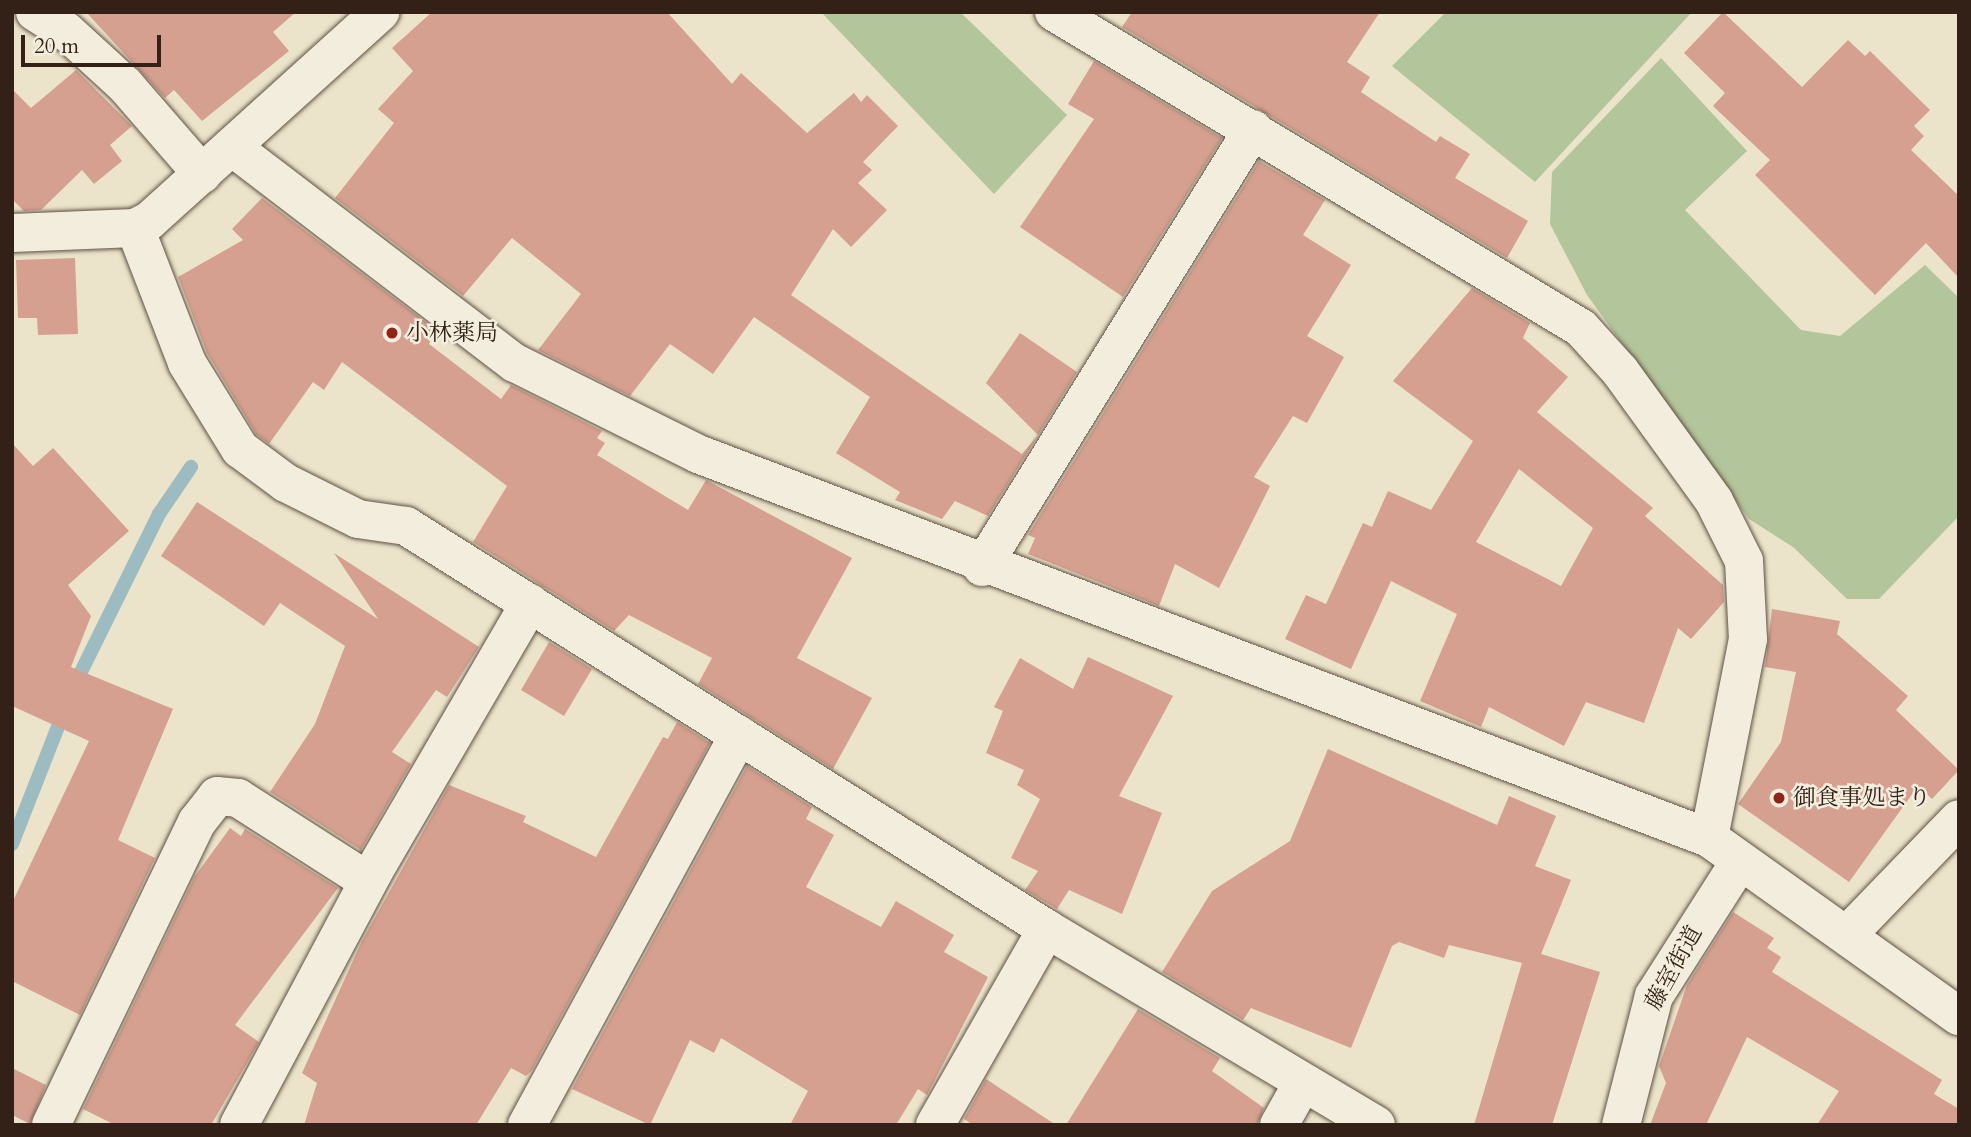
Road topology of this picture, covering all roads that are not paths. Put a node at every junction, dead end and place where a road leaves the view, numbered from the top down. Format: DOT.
graph roads {
  1 [pos="35,12"];
  2 [pos="380,12"];
  3 [pos="1054,12"];
  4 [pos="1253,129"];
  5 [pos="232,146"];
  6 [pos="202,174"];
  7 [pos="135,228"];
  8 [pos="12,233"];
  9 [pos="982,567"];
  10 [pos="530,603"];
  11 [pos="739,735"];
  12 [pos="1959,819"];
  13 [pos="1709,838"];
  14 [pos="1740,861"];
  15 [pos="368,881"];
  16 [pos="1047,929"];
  17 [pos="1847,934"];
  18 [pos="1959,1016"];
  19 [pos="1302,1084"];
  20 [pos="51,1125"];
  21 [pos="239,1125"];
  22 [pos="527,1125"];
  23 [pos="935,1125"];
  24 [pos="1279,1125"];
  25 [pos="1376,1125"];
  26 [pos="1621,1125"];
  1 -- 6 [label="street"];
  2 -- 5 [label="street"];
  3 -- 4 [label="street"];
  4 -- 9 [label="street"];
  4 -- 13 [label="street"];
  5 -- 6 [label="street"];
  5 -- 9 [label="street"];
  6 -- 7 [label="street"];
  7 -- 8 [label="street"];
  7 -- 10 [label="street"];
  9 -- 13 [label="street"];
  10 -- 11 [label="street"];
  10 -- 15 [label="street"];
  11 -- 16 [label="street"];
  11 -- 22 [label="street"];
  12 -- 17 [label="street"];
  13 -- 14 [label="street"];
  14 -- 17 [label="street"];
  14 -- 26 [label="street, 藤室街道"];
  15 -- 20 [label="street"];
  15 -- 21 [label="street"];
  16 -- 19 [label="street"];
  16 -- 23 [label="street"];
  17 -- 18 [label="street"];
  19 -- 24 [label="street"];
  19 -- 25 [label="street"];
}
